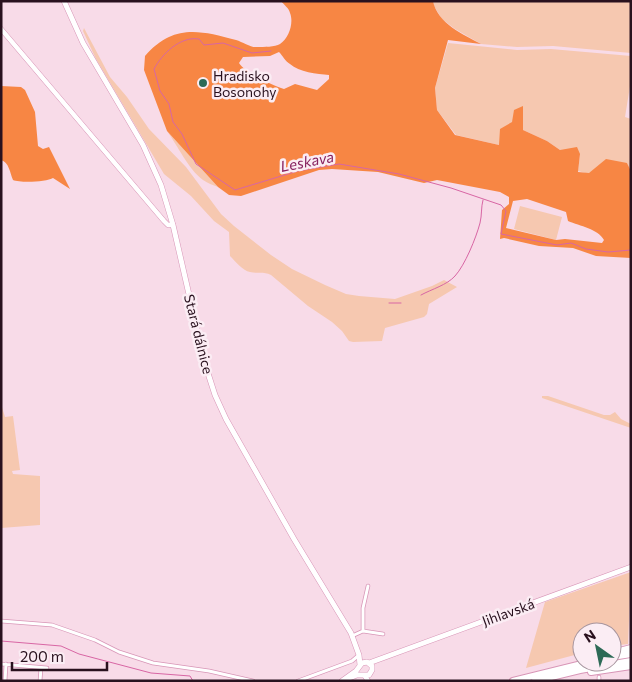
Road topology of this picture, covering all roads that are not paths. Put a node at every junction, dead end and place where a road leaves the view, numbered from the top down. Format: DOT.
graph roads {
  1 [pos="64,1"];
  2 [pos="1,29"];
  3 [pos="173,225"];
  4 [pos="631,567"];
  5 [pos="368,586"];
  6 [pos="1,621"];
  7 [pos="363,631"];
  8 [pos="383,634"];
  9 [pos="352,636"];
  10 [pos="359,655"];
  11 [pos="631,661"];
  12 [pos="1,664"];
  13 [pos="6,664"];
  14 [pos="359,666"];
  15 [pos="572,666"];
  16 [pos="631,666"];
  17 [pos="369,667"];
  18 [pos="41,668"];
  19 [pos="47,668"];
  20 [pos="562,674"];
  21 [pos="367,678"];
  22 [pos="343,680"];
  23 [pos="4,681"];
  24 [pos="40,681"];
  25 [pos="253,681"];
  26 [pos="298,681"];
  27 [pos="513,681"];
  28 [pos="535,681"];
  1 -- 3 [label="main road, Stará dálnice"];
  2 -- 3 [label="street"];
  3 -- 9 [label="main road, Stará dálnice"];
  4 -- 17 [label="main road, Jihlavská"];
  5 -- 7 [label="street"];
  6 -- 25 [label="street"];
  7 -- 8 [label="street"];
  7 -- 9 [label="street"];
  9 -- 10 [label="main road, Stará dálnice"];
  10 -- 14 [label="main road, Stará dálnice"];
  10 -- 17 [label="main road, Stará dálnice"];
  10 -- 26 [label="street"];
  11 -- 20 [label="highway"];
  12 -- 13 [label="street"];
  13 -- 18 [label="street"];
  13 -- 23 [label="street"];
  14 -- 17 [label="main road, Jihlavská"];
  14 -- 21 [label="main road"];
  14 -- 22 [label="main road, Jihlavská"];
  15 -- 27 [label="highway"];
  16 -- 20 [label="highway"];
  17 -- 21 [label="main road, Jihlavská"];
  18 -- 19 [label="street"];
  18 -- 24 [label="street"];
  20 -- 28 [label="highway"];
  21 -- 22 [label="main road, Jihlavská"];
}
